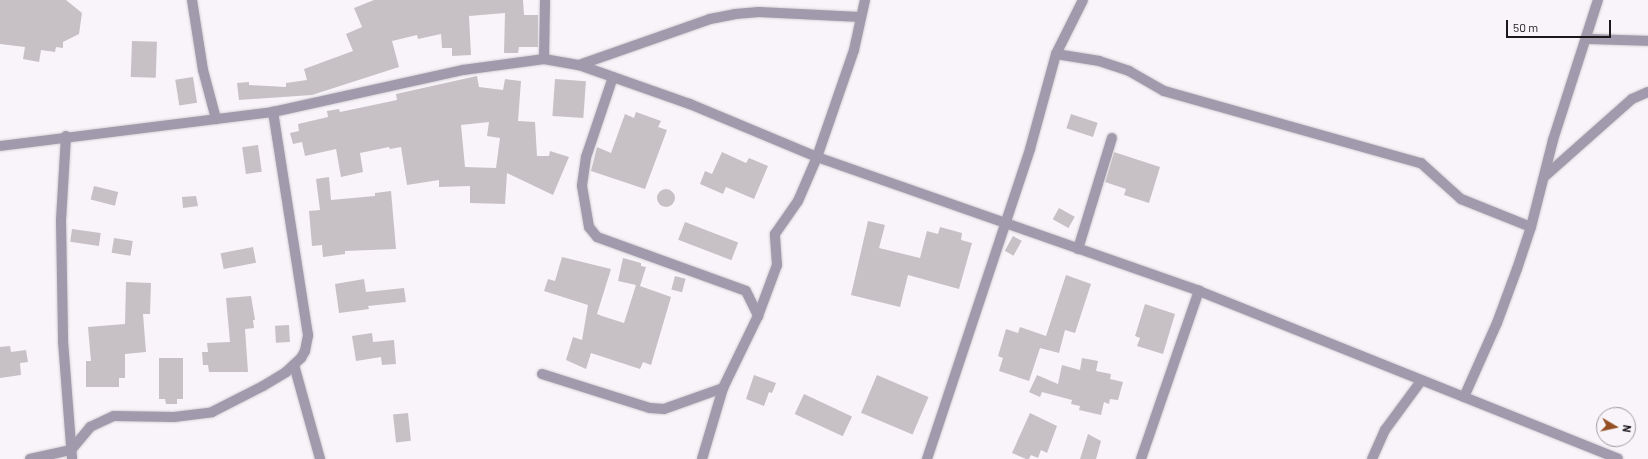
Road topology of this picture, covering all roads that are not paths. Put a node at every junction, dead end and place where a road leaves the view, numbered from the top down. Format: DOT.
graph roads {
  1 [pos="192,0"];
  2 [pos="545,0"];
  3 [pos="865,0"];
  4 [pos="1083,0"];
  5 [pos="1598,0"];
  6 [pos="860,16"];
  7 [pos="1586,39"];
  8 [pos="1648,41"];
  9 [pos="1056,54"];
  10 [pos="544,59"];
  11 [pos="579,65"];
  12 [pos="613,77"];
  13 [pos="1648,92"];
  14 [pos="273,112"];
  15 [pos="216,119"];
  16 [pos="66,136"];
  17 [pos="1112,138"];
  18 [pos="0,146"];
  19 [pos="817,157"];
  20 [pos="1544,177"];
  21 [pos="1006,224"];
  22 [pos="1531,227"];
  23 [pos="1078,249"];
  24 [pos="1199,291"];
  25 [pos="758,316"];
  26 [pos="294,365"];
  27 [pos="542,374"];
  28 [pos="1421,381"];
  29 [pos="724,388"];
  30 [pos="1464,397"];
  31 [pos="72,454"];
  32 [pos="1607,457"];
  33 [pos="30,459"];
  34 [pos="320,459"];
  35 [pos="702,459"];
  36 [pos="927,459"];
  37 [pos="1141,459"];
  38 [pos="1372,459"];
  39 [pos="1618,459"];
  1 -- 15 [label="street"];
  2 -- 10 [label="street"];
  3 -- 6 [label="street"];
  4 -- 9 [label="street"];
  5 -- 7 [label="street"];
  6 -- 11 [label="street"];
  6 -- 19 [label="street"];
  7 -- 8 [label="street"];
  7 -- 20 [label="street"];
  9 -- 21 [label="street"];
  9 -- 22 [label="street"];
  10 -- 11 [label="street"];
  10 -- 14 [label="street"];
  11 -- 12 [label="street"];
  12 -- 19 [label="street"];
  12 -- 25 [label="street"];
  13 -- 20 [label="street"];
  14 -- 15 [label="street"];
  14 -- 26 [label="street"];
  15 -- 16 [label="street"];
  16 -- 18 [label="street"];
  16 -- 31 [label="street"];
  17 -- 23 [label="street"];
  19 -- 21 [label="street"];
  19 -- 25 [label="street"];
  20 -- 22 [label="street"];
  21 -- 23 [label="street"];
  21 -- 36 [label="street"];
  22 -- 30 [label="street"];
  23 -- 24 [label="street"];
  24 -- 28 [label="street"];
  24 -- 37 [label="street"];
  25 -- 29 [label="street"];
  26 -- 31 [label="street"];
  26 -- 34 [label="street"];
  27 -- 29 [label="street"];
  28 -- 30 [label="street"];
  28 -- 38 [label="street"];
  29 -- 35 [label="street"];
  30 -- 32 [label="street"];
  31 -- 33 [label="street"];
  32 -- 39 [label="street"];
}
